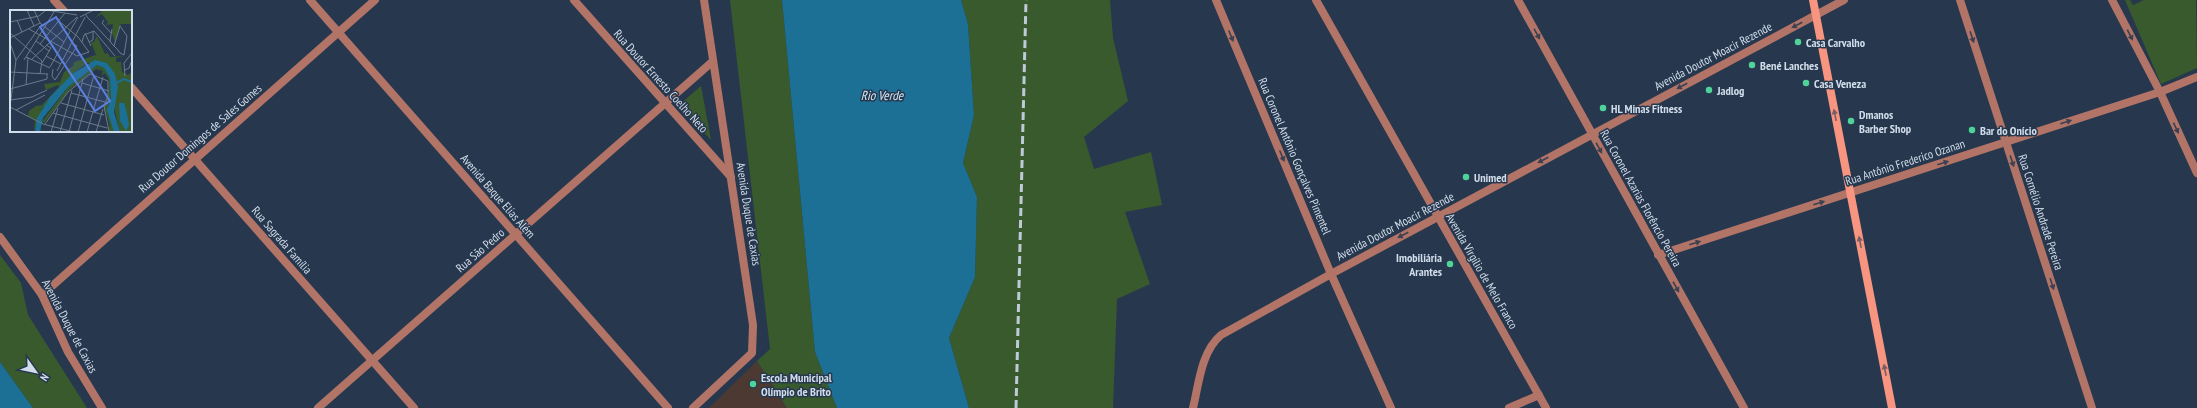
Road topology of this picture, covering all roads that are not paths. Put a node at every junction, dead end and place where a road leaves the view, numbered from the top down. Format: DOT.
graph roads {
  1 [pos="54,0"];
  2 [pos="310,0"];
  3 [pos="375,0"];
  4 [pos="574,0"];
  5 [pos="704,0"];
  6 [pos="1216,0"];
  7 [pos="1316,0"];
  8 [pos="1518,0"];
  9 [pos="1812,0"];
  10 [pos="1844,0"];
  11 [pos="1960,0"];
  12 [pos="2112,0"];
  13 [pos="63,10"];
  14 [pos="1816,15"];
  15 [pos="338,32"];
  16 [pos="712,62"];
  17 [pos="2197,77"];
  18 [pos="132,88"];
  19 [pos="2160,92"];
  20 [pos="666,104"];
  21 [pos="1592,134"];
  22 [pos="2006,142"];
  23 [pos="194,158"];
  24 [pos="2197,173"];
  25 [pos="731,178"];
  26 [pos="1850,193"];
  27 [pos="1438,216"];
  28 [pos="516,234"];
  29 [pos="0,237"];
  30 [pos="1658,255"];
  31 [pos="1331,274"];
  32 [pos="42,295"];
  33 [pos="372,360"];
  34 [pos="1539,395"];
  35 [pos="102,408"];
  36 [pos="318,408"];
  37 [pos="414,408"];
  38 [pos="668,408"];
  39 [pos="693,408"];
  40 [pos="1193,408"];
  41 [pos="1391,408"];
  42 [pos="1509,408"];
  43 [pos="1546,408"];
  44 [pos="1744,408"];
  45 [pos="1892,408"];
  46 [pos="2092,408"];
  1 -- 13 [label="street"];
  2 -- 15 [label="street, Avenida Baque Elías Além"];
  3 -- 15 [label="street, Rua Doutor Domingos de Sales Gomes"];
  4 -- 20 [label="street, Rua Doutor Ernesto Coelho Neto"];
  5 -- 16 [label="street, Avenida Duque de Caxias"];
  6 -- 31 [label="street, Rua Coronel Antônio Gonçalves Pimentel, one-way"];
  7 -- 27 [label="street, Avenida Virgílio de Melo Franco"];
  8 -- 21 [label="street, Rua Coronel Azarias Florêncio Pereira, one-way"];
  9 -- 14 [label="street"];
  10 -- 14 [label="street, Avenida Doutor Moacir Rezende"];
  11 -- 22 [label="street, Rua Cornélio Andrade Pereira, one-way"];
  12 -- 19 [label="street, one-way"];
  14 -- 21 [label="street, Avenida Doutor Moacir Rezende, one-way"];
  26 -- 14 [label="street, one-way"];
  15 -- 23 [label="street, Rua Doutor Domingos de Sales Gomes"];
  15 -- 28 [label="street, Avenida Baque Elías Além"];
  16 -- 20 [label="street, Rua São Pedro"];
  16 -- 25 [label="street, Avenida Duque de Caxias"];
  17 -- 19 [label="street, Rua Antônio Frederico Ozanan"];
  18 -- 23 [label="street, Rua Sagrada Família"];
  22 -- 19 [label="street, Rua Antônio Frederico Ozanan, one-way"];
  19 -- 24 [label="street, one-way"];
  20 -- 25 [label="street, Rua Doutor Ernesto Coelho Neto"];
  20 -- 28 [label="street, Rua São Pedro"];
  21 -- 27 [label="street, Avenida Doutor Moacir Rezende, one-way"];
  21 -- 30 [label="street, Rua Coronel Azarias Florêncio Pereira, one-way"];
  26 -- 22 [label="street, Rua Antônio Frederico Ozanan, one-way"];
  22 -- 46 [label="street, Rua Cornélio Andrade Pereira, one-way"];
  23 -- 32 [label="street, Rua Doutor Domingos de Sales Gomes"];
  23 -- 33 [label="street, Rua Sagrada Família"];
  25 -- 39 [label="street, Avenida Duque de Caxias"];
  30 -- 26 [label="street, Rua Antônio Frederico Ozanan, one-way"];
  45 -- 26 [label="street, one-way"];
  27 -- 31 [label="street, Avenida Doutor Moacir Rezende, one-way"];
  27 -- 34 [label="street, Avenida Virgílio de Melo Franco"];
  28 -- 33 [label="street, Rua São Pedro"];
  28 -- 38 [label="street, Avenida Baque Elías Além"];
  29 -- 32 [label="street, Avenida Duque de Caxias"];
  30 -- 44 [label="street, Rua Coronel Azarias Florêncio Pereira, one-way"];
  31 -- 40 [label="street, Avenida Doutor Moacir Rezende"];
  31 -- 41 [label="street, Rua Coronel Antônio Gonçalves Pimentel"];
  32 -- 35 [label="street, Avenida Duque de Caxias"];
  33 -- 36 [label="street, Rua São Pedro"];
  33 -- 37 [label="street, Rua Sagrada Família"];
  34 -- 42 [label="street"];
  34 -- 43 [label="street, Avenida Virgílio de Melo Franco"];
}
